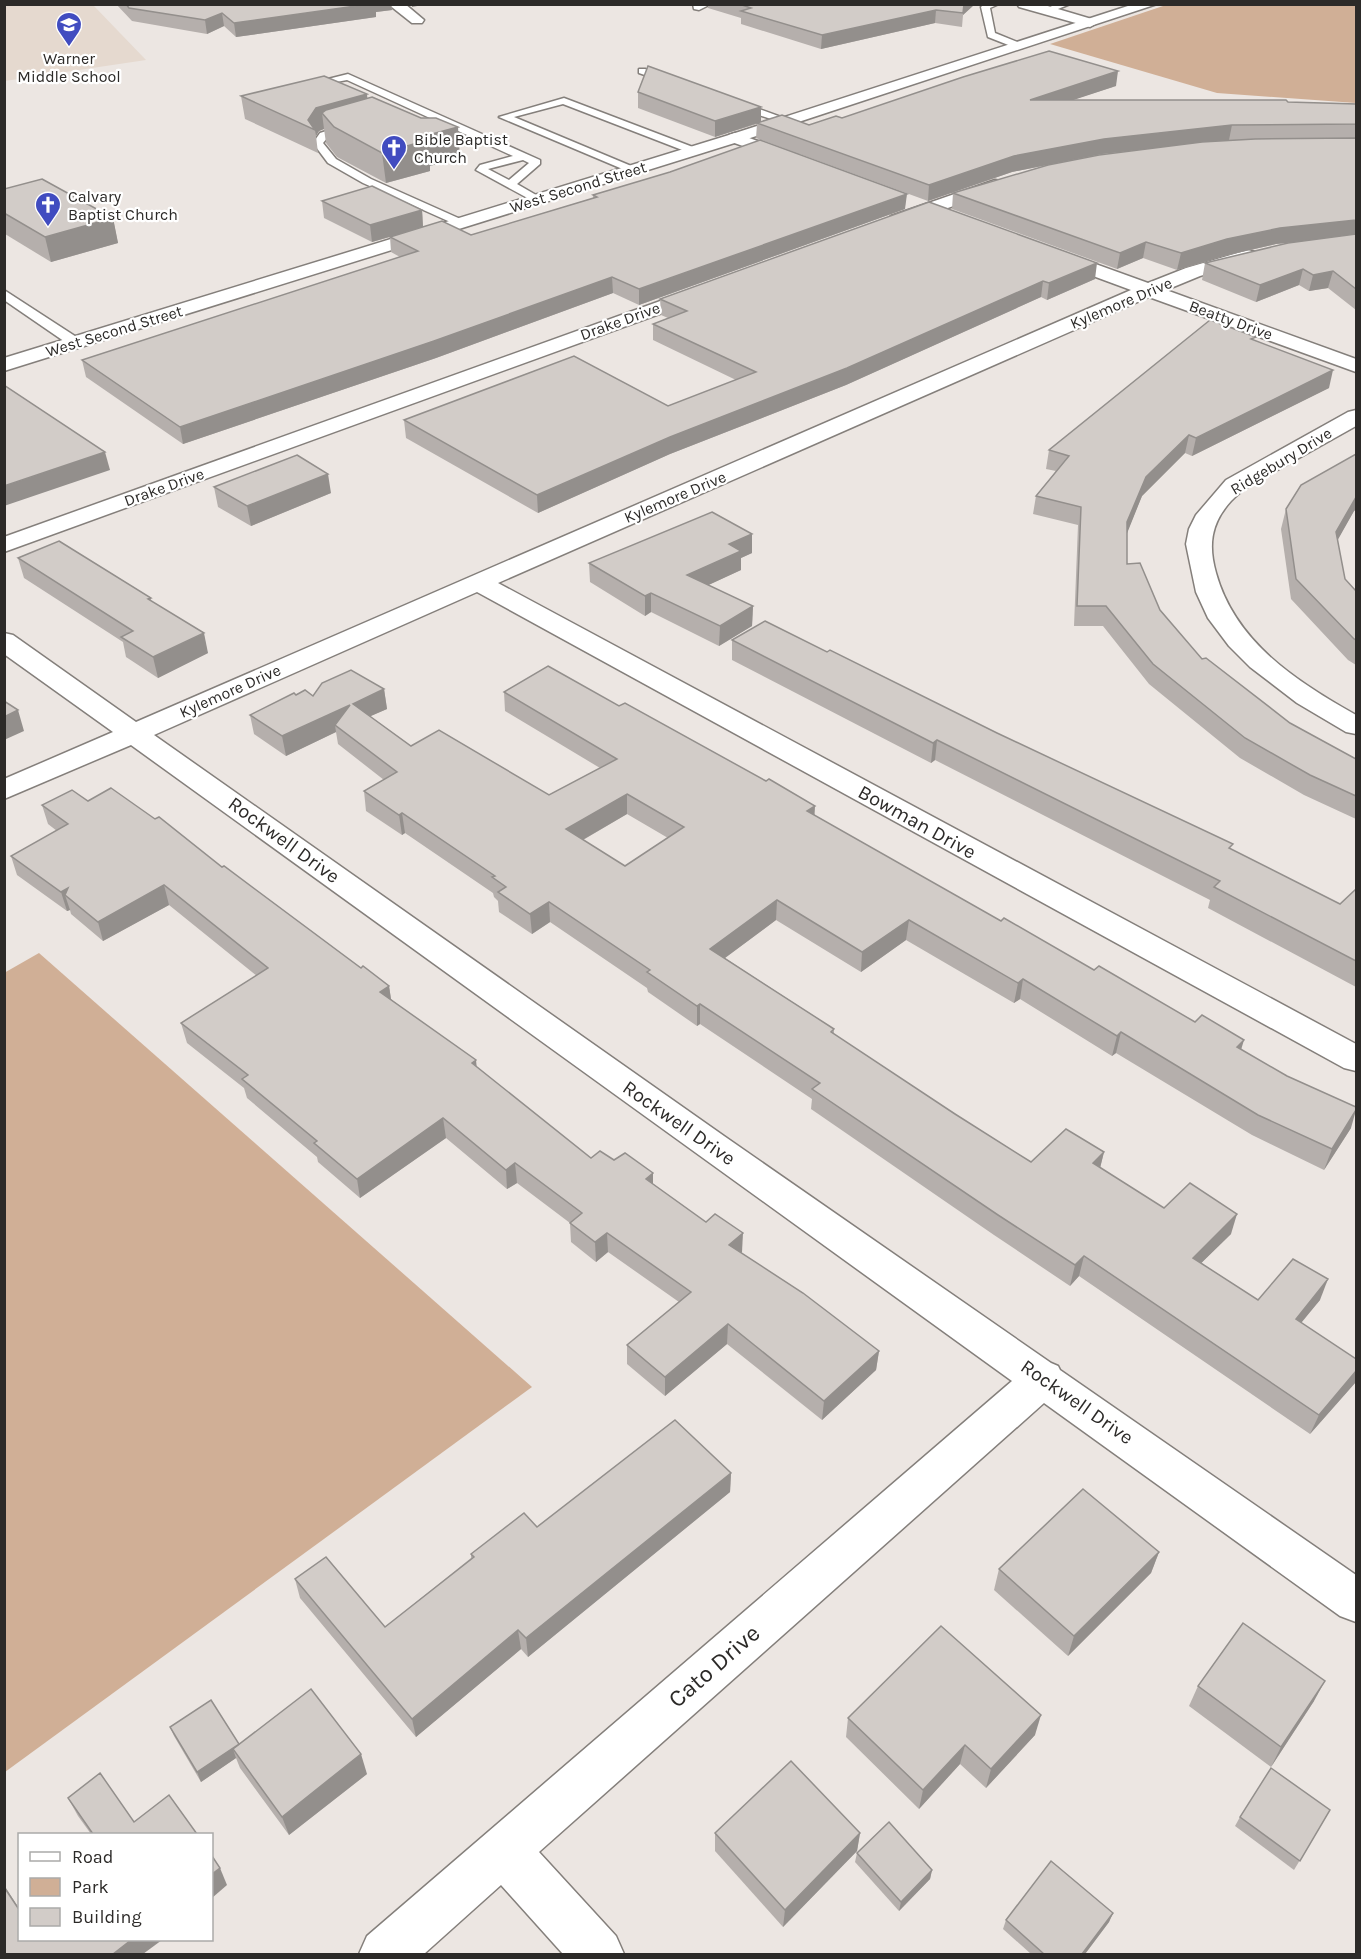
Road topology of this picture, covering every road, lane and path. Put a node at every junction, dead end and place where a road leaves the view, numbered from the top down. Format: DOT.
graph roads {
  1 [pos="394,4"];
  2 [pos="995,4"];
  3 [pos="1024,4"];
  4 [pos="1066,4"];
  5 [pos="1150,4"];
  6 [pos="1046,11"];
  7 [pos="417,20"];
  8 [pos="1090,23"];
  9 [pos="1019,46"];
  10 [pos="642,71"];
  11 [pos="687,87"];
  12 [pos="342,92"];
  13 [pos="720,98"];
  14 [pos="424,110"];
  15 [pos="404,112"];
  16 [pos="787,121"];
  17 [pos="359,124"];
  18 [pos="735,138"];
  19 [pos="489,139"];
  20 [pos="457,141"];
  21 [pos="694,151"];
  22 [pos="525,156"];
  23 [pos="812,166"];
  24 [pos="632,170"];
  25 [pos="1017,179"];
  26 [pos="511,184"];
  27 [pos="537,199"];
  28 [pos="902,199"];
  29 [pos="928,209"];
  30 [pos="956,219"];
  31 [pos="461,223"];
  32 [pos="880,226"];
  33 [pos="1032,247"];
  34 [pos="1271,251"];
  35 [pos="717,286"];
  36 [pos="1148,290"];
  37 [pos="4,294"];
  38 [pos="76,343"];
  39 [pos="4,365"];
  40 [pos="1356,366"];
  41 [pos="1356,417"];
  42 [pos="4,545"];
  43 [pos="479,583"];
  44 [pos="4,641"];
  45 [pos="1356,726"];
  46 [pos="134,733"];
  47 [pos="4,790"];
  48 [pos="1356,1059"];
  49 [pos="1044,1378"];
  50 [pos="1356,1601"];
  51 [pos="503,1850"];
  52 [pos="385,1954"];
  53 [pos="598,1954"];
  1 -- 7 [label="street"];
  2 -- 9 [label="lane"];
  3 -- 6 [label="street"];
  4 -- 6 [label="lane"];
  5 -- 8 [label="street, West Second Street"];
  6 -- 8 [label="street"];
  8 -- 9 [label="street, West Second Street"];
  9 -- 16 [label="street, West Second Street"];
  10 -- 11 [label="lane"];
  12 -- 14 [label="lane"];
  13 -- 16 [label="lane"];
  14 -- 15 [label="lane"];
  14 -- 19 [label="lane"];
  16 -- 18 [label="street, West Second Street"];
  17 -- 31 [label="lane"];
  18 -- 21 [label="street, West Second Street"];
  18 -- 23 [label="street"];
  19 -- 20 [label="lane"];
  19 -- 22 [label="lane"];
  21 -- 24 [label="street, West Second Street"];
  21 -- 24 [label="lane"];
  22 -- 26 [label="lane"];
  22 -- 26 [label="lane"];
  24 -- 27 [label="street, West Second Street"];
  25 -- 29 [label="street"];
  26 -- 27 [label="lane"];
  27 -- 31 [label="street, West Second Street"];
  28 -- 29 [label="street"];
  29 -- 30 [label="street"];
  29 -- 32 [label="street"];
  31 -- 38 [label="street, West Second Street"];
  33 -- 36 [label="street, Beatty Drive"];
  34 -- 36 [label="street, Kylemore Drive"];
  35 -- 42 [label="street, Drake Drive"];
  36 -- 40 [label="street, Beatty Drive"];
  36 -- 43 [label="street, Kylemore Drive"];
  37 -- 38 [label="lane"];
  38 -- 39 [label="street, West Second Street"];
  41 -- 45 [label="street, Ridgebury Drive"];
  43 -- 46 [label="street, Kylemore Drive"];
  43 -- 48 [label="street, Bowman Drive"];
  44 -- 46 [label="street, Rockwell Drive"];
  46 -- 47 [label="street, Kylemore Drive"];
  46 -- 49 [label="street, Rockwell Drive"];
  49 -- 50 [label="street, Rockwell Drive"];
  49 -- 51 [label="street, Cato Drive"];
  51 -- 52 [label="street, Cato Drive"];
  51 -- 53 [label="street"];
}
